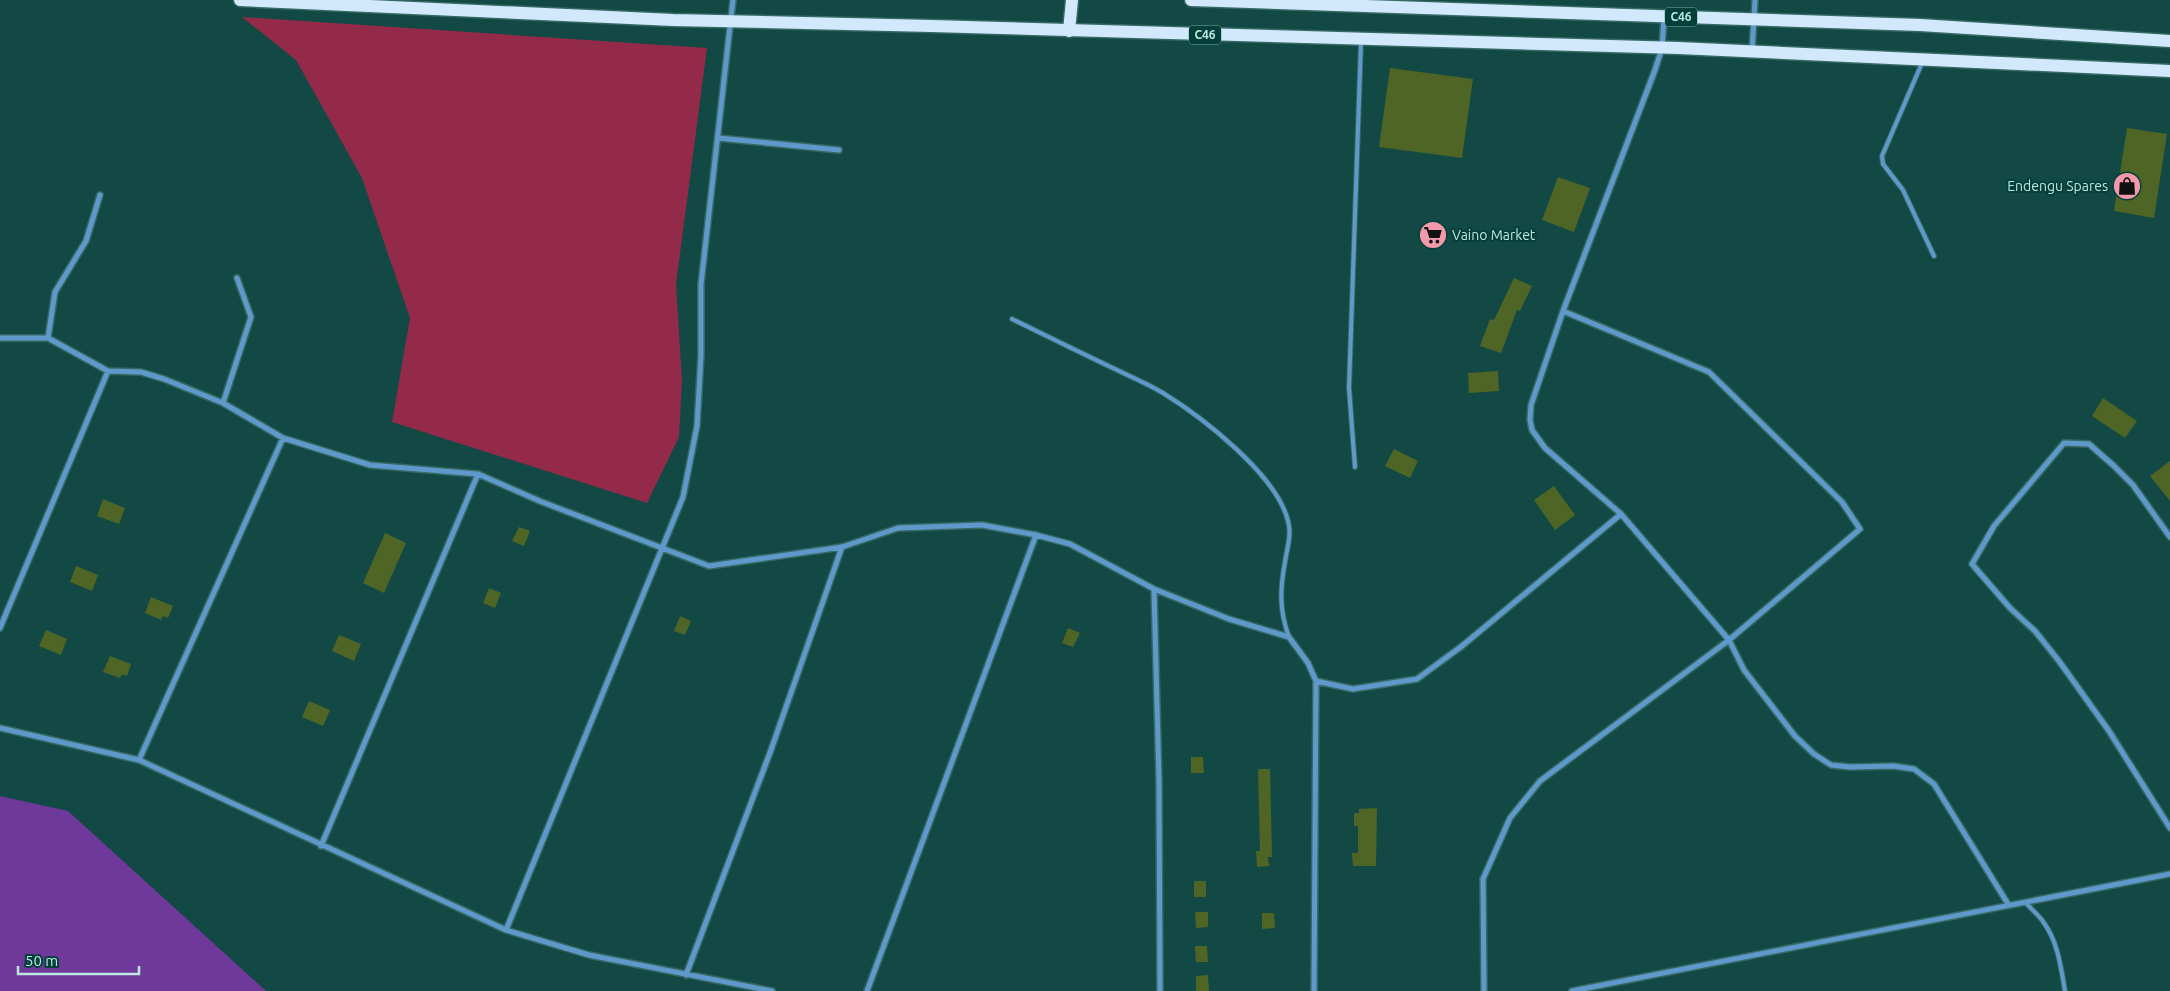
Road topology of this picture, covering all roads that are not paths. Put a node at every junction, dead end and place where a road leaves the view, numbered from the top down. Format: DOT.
graph roads {
  1 [pos="240,0"];
  2 [pos="733,0"];
  3 [pos="1072,0"];
  4 [pos="1191,0"];
  5 [pos="1755,0"];
  6 [pos="1664,17"];
  7 [pos="1754,19"];
  8 [pos="732,21"];
  9 [pos="1069,31"];
  10 [pos="1361,39"];
  11 [pos="2170,40"];
  12 [pos="1662,48"];
  13 [pos="1752,52"];
  14 [pos="1923,59"];
  15 [pos="2170,71"];
  16 [pos="718,138"];
  17 [pos="839,150"];
  18 [pos="100,195"];
  19 [pos="1934,256"];
  20 [pos="237,278"];
  21 [pos="1563,311"];
  22 [pos="1012,319"];
  23 [pos="0,338"];
  24 [pos="48,338"];
  25 [pos="108,371"];
  26 [pos="223,403"];
  27 [pos="283,438"];
  28 [pos="1355,467"];
  29 [pos="478,474"];
  30 [pos="1621,514"];
  31 [pos="1036,535"];
  32 [pos="2170,537"];
  33 [pos="842,546"];
  34 [pos="662,548"];
  35 [pos="1154,589"];
  36 [pos="0,628"];
  37 [pos="1289,636"];
  38 [pos="1729,640"];
  39 [pos="1316,681"];
  40 [pos="0,728"];
  41 [pos="139,760"];
  42 [pos="2170,828"];
  43 [pos="322,846"];
  44 [pos="2170,874"];
  45 [pos="2025,902"];
  46 [pos="2008,904"];
  47 [pos="506,930"];
  48 [pos="686,976"];
  49 [pos="772,991"];
  50 [pos="867,991"];
  51 [pos="1160,991"];
  52 [pos="1314,991"];
  53 [pos="1484,991"];
  54 [pos="1572,991"];
  55 [pos="2065,991"];
  1 -- 8 [label="main road, C46"];
  2 -- 8 [label="street"];
  3 -- 9 [label="main road"];
  4 -- 6 [label="main road, C46"];
  5 -- 7 [label="street"];
  6 -- 7 [label="main road, C46"];
  6 -- 12 [label="street"];
  7 -- 11 [label="main road, C46"];
  7 -- 13 [label="street"];
  8 -- 9 [label="main road, C46"];
  8 -- 16 [label="street"];
  9 -- 10 [label="main road, C46"];
  10 -- 12 [label="main road, C46"];
  10 -- 28 [label="lane"];
  12 -- 13 [label="main road, C46"];
  12 -- 21 [label="street"];
  13 -- 14 [label="main road, C46"];
  14 -- 15 [label="main road, C46"];
  14 -- 19 [label="lane"];
  16 -- 17 [label="street"];
  16 -- 34 [label="street"];
  18 -- 24 [label="street"];
  20 -- 26 [label="street"];
  21 -- 30 [label="street"];
  21 -- 38 [label="street"];
  22 -- 37 [label="lane"];
  23 -- 24 [label="street"];
  24 -- 25 [label="street"];
  25 -- 26 [label="street"];
  25 -- 36 [label="street"];
  26 -- 27 [label="street"];
  27 -- 29 [label="street"];
  27 -- 41 [label="street"];
  29 -- 34 [label="street"];
  29 -- 43 [label="street"];
  30 -- 38 [label="street"];
  30 -- 39 [label="street"];
  31 -- 33 [label="street"];
  31 -- 35 [label="street"];
  31 -- 50 [label="street"];
  32 -- 42 [label="street"];
  33 -- 34 [label="street"];
  33 -- 48 [label="street"];
  34 -- 47 [label="street"];
  35 -- 37 [label="street"];
  35 -- 51 [label="street"];
  37 -- 39 [label="street"];
  38 -- 46 [label="street"];
  38 -- 53 [label="street"];
  39 -- 52 [label="street"];
  40 -- 41 [label="street"];
  41 -- 43 [label="street"];
  43 -- 47 [label="street"];
  44 -- 45 [label="street"];
  45 -- 46 [label="street"];
  45 -- 55 [label="lane"];
  46 -- 54 [label="street"];
  47 -- 48 [label="street"];
  48 -- 49 [label="street"];
}
